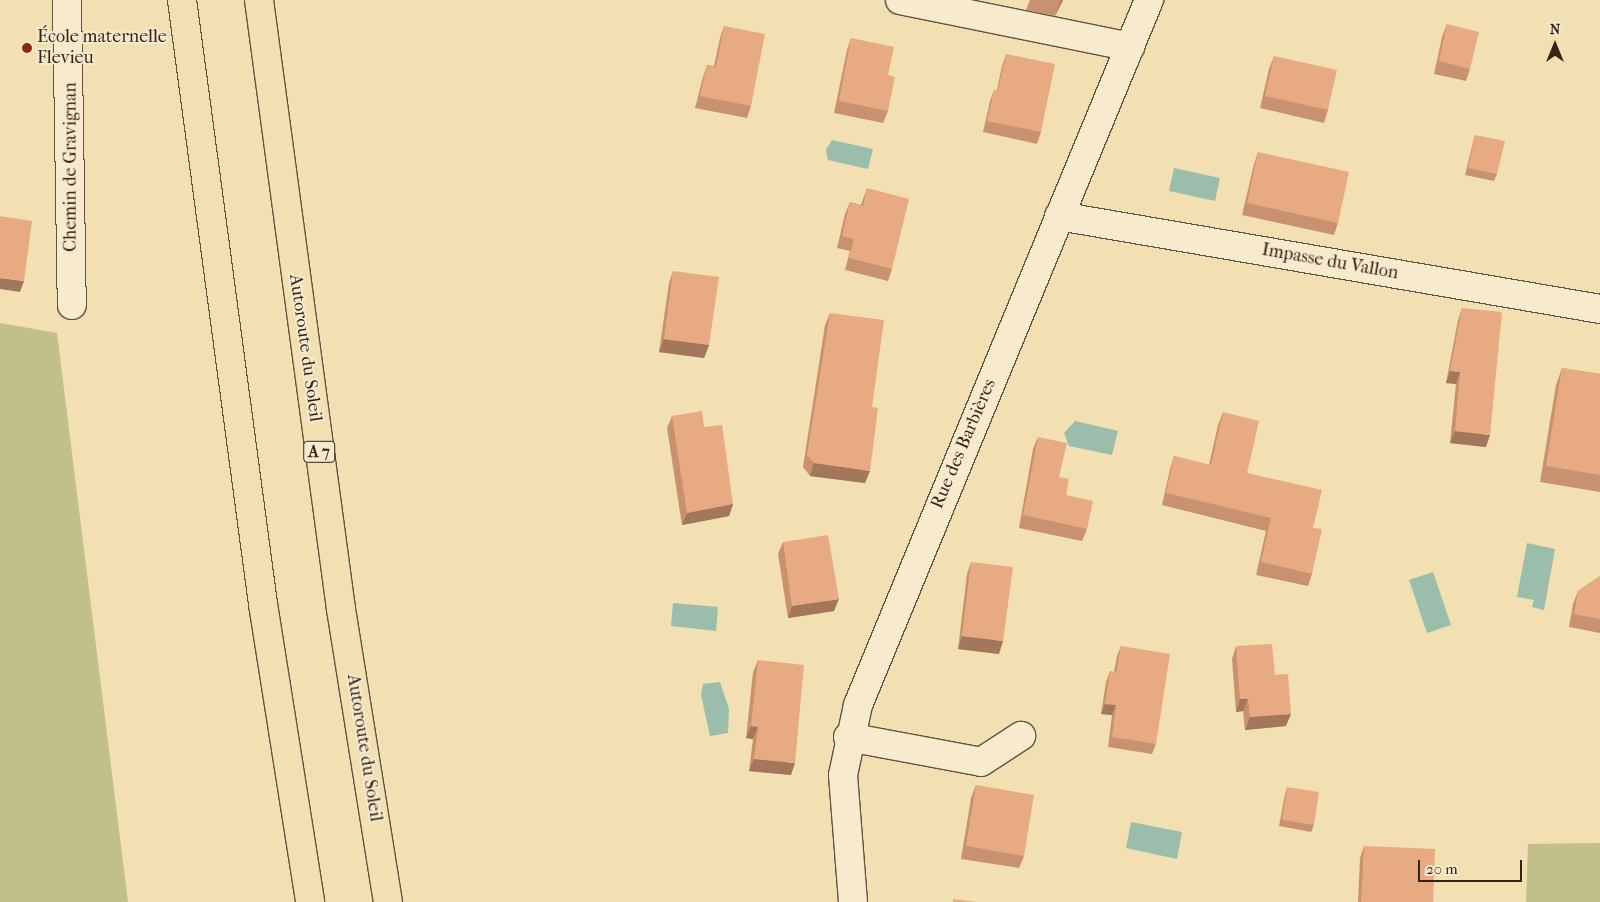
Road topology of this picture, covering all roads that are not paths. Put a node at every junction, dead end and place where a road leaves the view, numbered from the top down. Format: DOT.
graph roads {
  1 [pos="67,0"];
  2 [pos="182,0"];
  3 [pos="259,0"];
  4 [pos="900,0"];
  5 [pos="1149,0"];
  6 [pos="1130,47"];
  7 [pos="1059,216"];
  8 [pos="72,305"];
  9 [pos="1600,309"];
  10 [pos="1021,736"];
  11 [pos="848,737"];
  12 [pos="310,902"];
  13 [pos="388,902"];
  14 [pos="853,902"];
  1 -- 8 [label="street, Chemin de Gravignan"];
  2 -- 12 [label="highway"];
  3 -- 13 [label="highway, Autoroute du Soleil / A 7"];
  4 -- 6 [label="street"];
  5 -- 6 [label="street, Rue des Barbières"];
  6 -- 7 [label="street, Rue des Barbières"];
  7 -- 9 [label="street, Impasse du Vallon"];
  7 -- 11 [label="street, Rue des Barbières"];
  10 -- 11 [label="street"];
  11 -- 14 [label="street, Rue des Barbières"];
}
